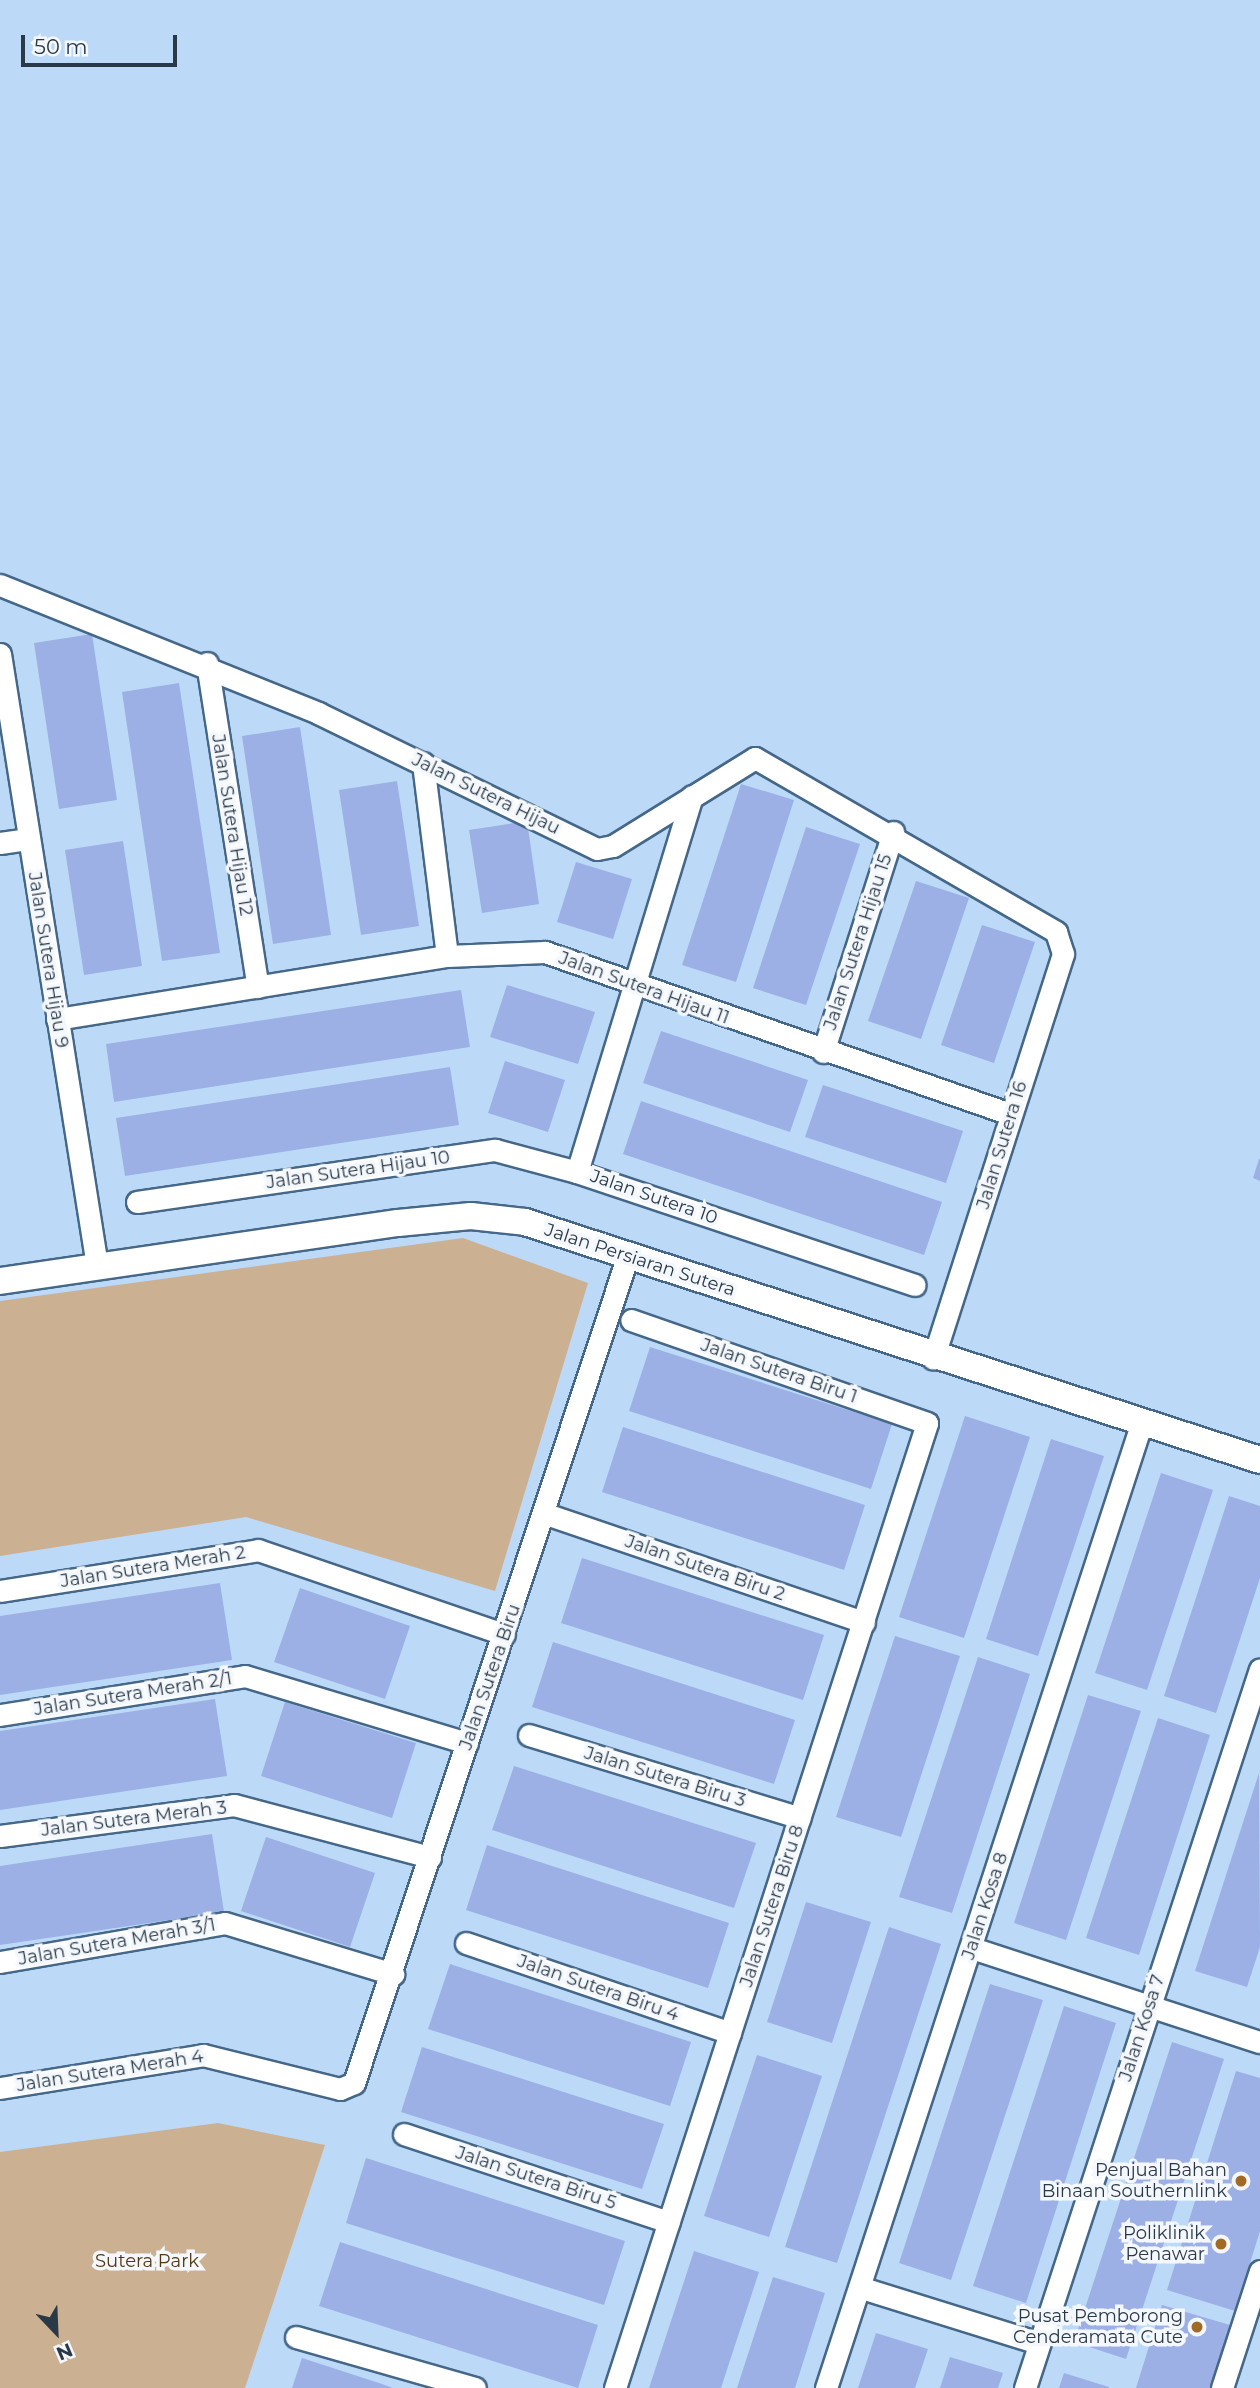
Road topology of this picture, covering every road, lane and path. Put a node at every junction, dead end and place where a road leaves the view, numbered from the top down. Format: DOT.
graph roads {
  1 [pos="0,584"];
  2 [pos="0,654"];
  3 [pos="207,663"];
  4 [pos="423,763"];
  5 [pos="692,796"];
  6 [pos="892,832"];
  7 [pos="29,839"];
  8 [pos="0,843"];
  9 [pos="1056,932"];
  10 [pos="447,956"];
  11 [pos="258,987"];
  12 [pos="638,987"];
  13 [pos="57,1019"];
  14 [pos="822,1052"];
  15 [pos="1011,1114"];
  16 [pos="577,1172"];
  17 [pos="137,1202"];
  18 [pos="628,1255"];
  19 [pos="97,1266"];
  20 [pos="0,1281"];
  21 [pos="915,1285"];
  22 [pos="631,1320"];
  23 [pos="933,1359"];
  24 [pos="1142,1422"];
  25 [pos="926,1423"];
  26 [pos="1260,1460"];
  27 [pos="546,1514"];
  28 [pos="0,1591"];
  29 [pos="864,1622"];
  30 [pos="504,1634"];
  31 [pos="1260,1669"];
  32 [pos="0,1714"];
  33 [pos="529,1735"];
  34 [pos="467,1743"];
  35 [pos="800,1818"];
  36 [pos="0,1836"];
  37 [pos="430,1857"];
  38 [pos="466,1943"];
  39 [pos="972,1948"];
  40 [pos="0,1962"];
  41 [pos="394,1974"];
  42 [pos="1150,2003"];
  43 [pos="730,2033"];
  44 [pos="1260,2042"];
  45 [pos="0,2088"];
  46 [pos="340,2089"];
  47 [pos="404,2134"];
  48 [pos="669,2221"];
  49 [pos="1260,2271"];
  50 [pos="862,2288"];
  51 [pos="296,2337"];
  52 [pos="1040,2343"];
  53 [pos="475,2388"];
  54 [pos="615,2388"];
  55 [pos="826,2388"];
  56 [pos="1025,2388"];
  57 [pos="1222,2388"];
  1 -- 3 [label="street, Jalan Sutera Hijau"];
  2 -- 7 [label="street, Jalan Sutera Hijau 9"];
  3 -- 4 [label="street, Jalan Sutera Hijau"];
  3 -- 11 [label="street, Jalan Sutera Hijau 12"];
  4 -- 5 [label="street, Jalan Sutera Hijau"];
  4 -- 10 [label="street"];
  5 -- 6 [label="street, Jalan Sutera Hijau"];
  5 -- 12 [label="street, Jalan Sutera 10"];
  6 -- 9 [label="street, Jalan Sutera Hijau"];
  6 -- 14 [label="street, Jalan Sutera Hijau 15"];
  7 -- 8 [label="street"];
  7 -- 13 [label="street, Jalan Sutera Hijau 9"];
  9 -- 15 [label="street, Jalan Sutera 16"];
  10 -- 11 [label="street, Jalan Sutera Hijau 11"];
  10 -- 12 [label="street, Jalan Sutera Hijau 11"];
  11 -- 13 [label="street, Jalan Sutera Hijau 11"];
  12 -- 14 [label="street, Jalan Sutera Hijau 11"];
  12 -- 16 [label="street, Jalan Sutera 10"];
  13 -- 19 [label="street, Jalan Sutera Hijau 9"];
  14 -- 15 [label="street, Jalan Sutera Hijau 11"];
  15 -- 23 [label="street, Jalan Sutera 16"];
  16 -- 17 [label="street, Jalan Sutera Hijau 10"];
  16 -- 21 [label="street, Jalan Sutera 10"];
  18 -- 19 [label="street, Jalan Persiaran Sutera"];
  18 -- 23 [label="street, Jalan Persiaran Sutera"];
  18 -- 27 [label="street, Jalan Sutera Biru"];
  19 -- 20 [label="street, Jalan Persiaran Sutera"];
  22 -- 25 [label="street, Jalan Sutera Biru 1"];
  23 -- 24 [label="street, Jalan Persiaran Sutera"];
  24 -- 26 [label="street, Jalan Persiaran Sutera"];
  24 -- 39 [label="street, Jalan Kosa 8"];
  25 -- 29 [label="street, Jalan Sutera Biru 8"];
  27 -- 29 [label="street, Jalan Sutera Biru 2"];
  27 -- 30 [label="street, Jalan Sutera Biru"];
  28 -- 30 [label="street, Jalan Sutera Merah 2"];
  29 -- 35 [label="street, Jalan Sutera Biru 8"];
  30 -- 34 [label="street, Jalan Sutera Biru"];
  31 -- 42 [label="street, Jalan Kosa 7"];
  32 -- 34 [label="street, Jalan Sutera Merah 2/1"];
  33 -- 35 [label="street, Jalan Sutera Biru 3"];
  34 -- 37 [label="street, Jalan Sutera Biru"];
  35 -- 43 [label="street, Jalan Sutera Biru 8"];
  36 -- 37 [label="street, Jalan Sutera Merah 3"];
  37 -- 41 [label="street, Jalan Sutera Biru"];
  38 -- 43 [label="street, Jalan Sutera Biru 4"];
  39 -- 42 [label="street"];
  39 -- 50 [label="street, Jalan Kosa 8"];
  40 -- 41 [label="street, Jalan Sutera Merah 3/1"];
  41 -- 46 [label="street, Jalan Sutera Biru"];
  42 -- 44 [label="street"];
  42 -- 52 [label="street, Jalan Kosa 7"];
  43 -- 48 [label="street, Jalan Sutera Biru 8"];
  45 -- 46 [label="street, Jalan Sutera Merah 4"];
  47 -- 48 [label="street, Jalan Sutera Biru 5"];
  48 -- 54 [label="street, Jalan Sutera Biru 8"];
  49 -- 57 [label="street"];
  50 -- 52 [label="street"];
  50 -- 55 [label="street, Jalan Kosa 8"];
  51 -- 53 [label="street"];
  52 -- 56 [label="street, Jalan Kosa 7"];
}
